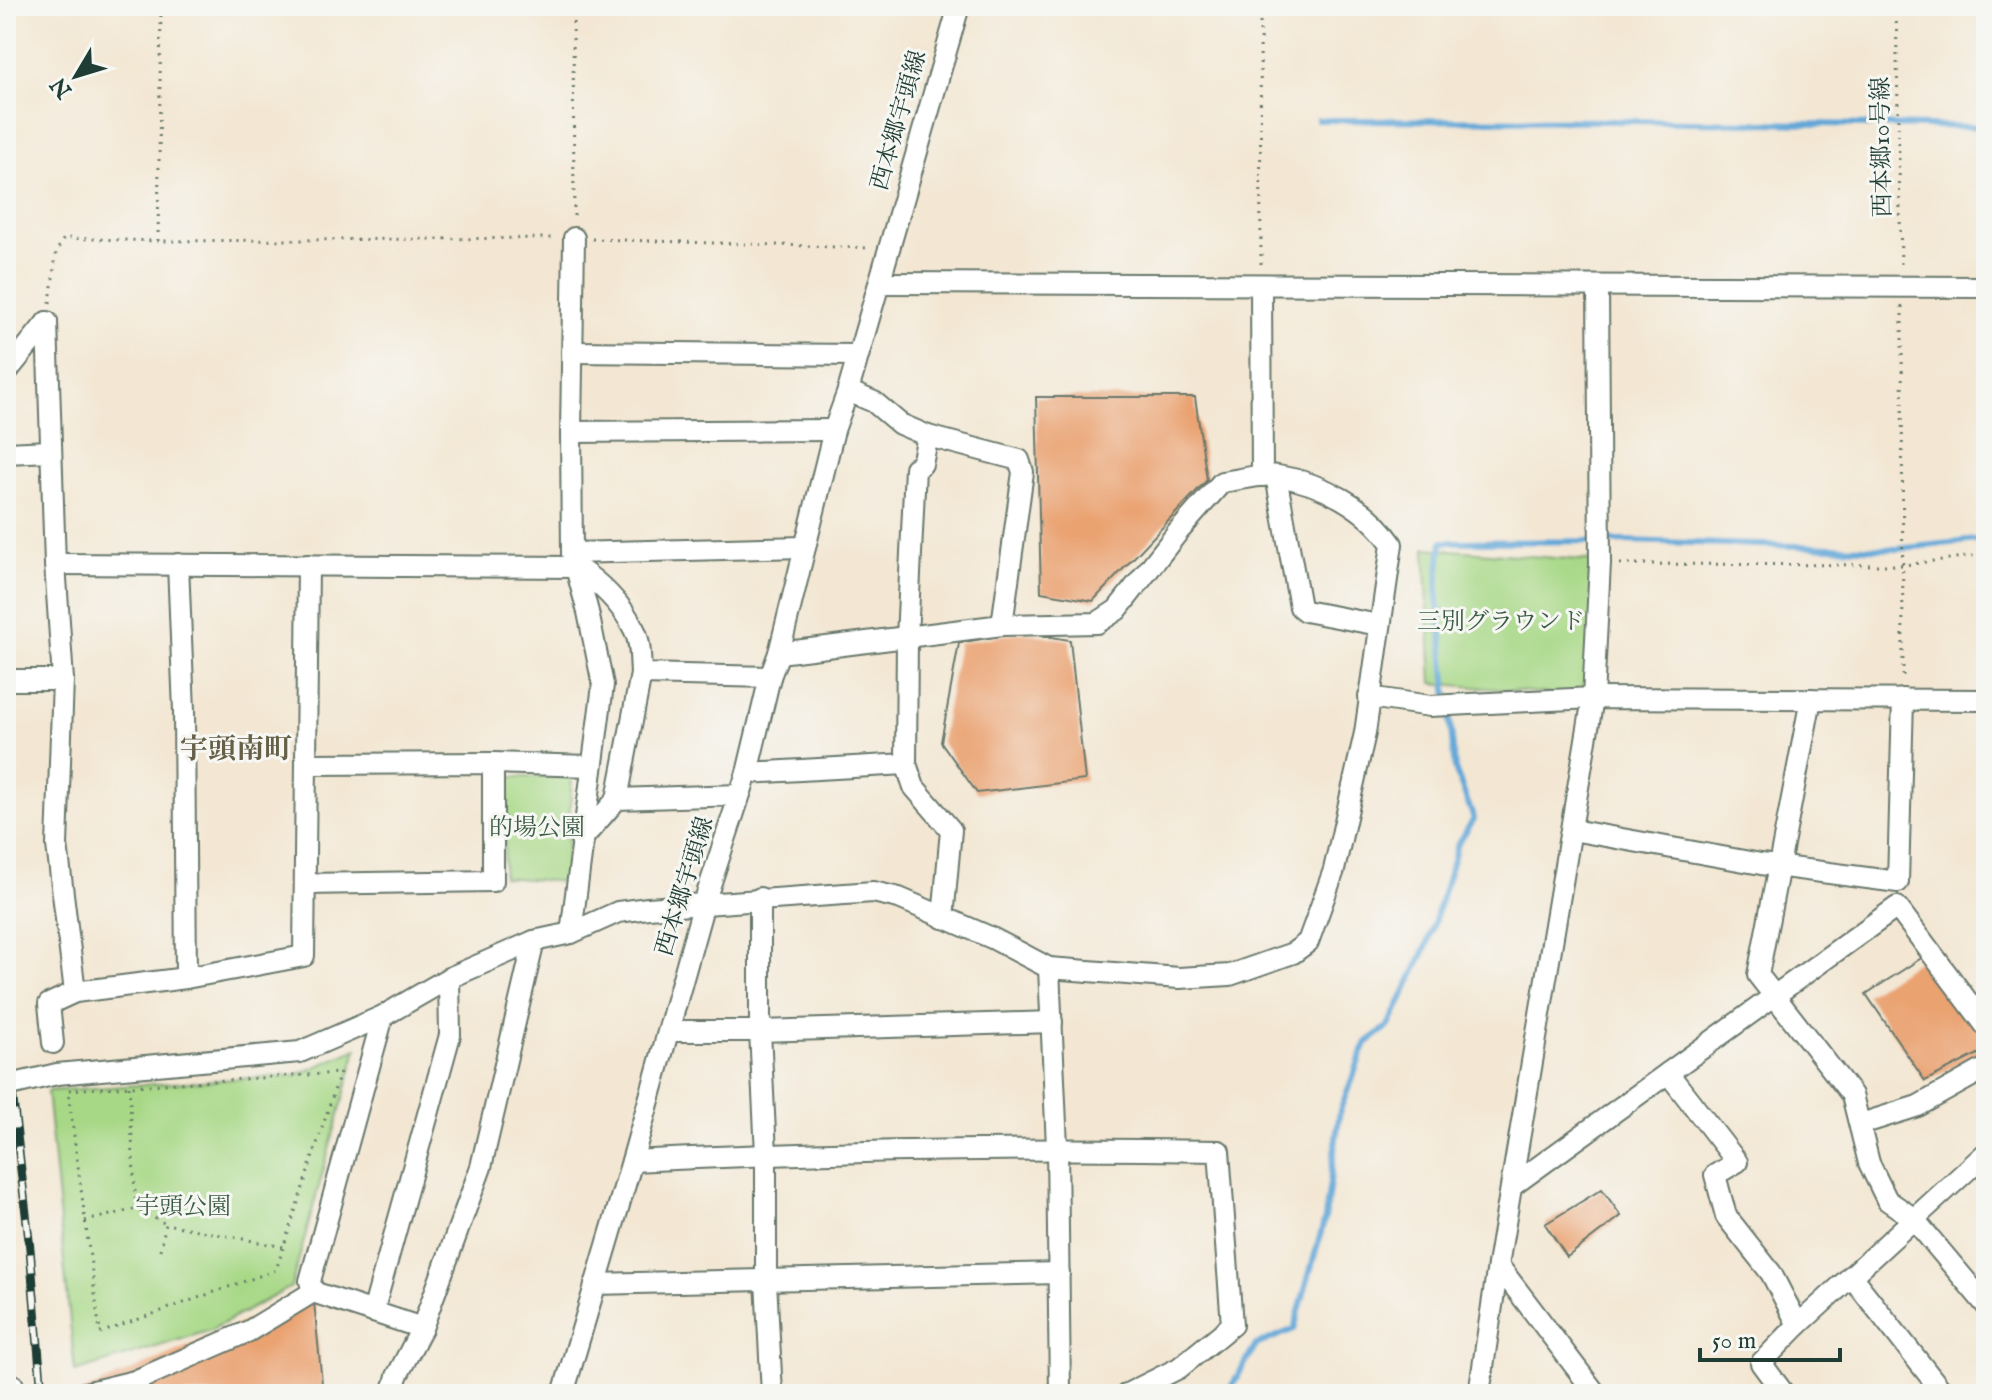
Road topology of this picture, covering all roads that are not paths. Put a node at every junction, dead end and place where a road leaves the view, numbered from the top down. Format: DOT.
graph roads {
  1 [pos="959,6"];
  2 [pos="574,238"];
  3 [pos="879,283"];
  4 [pos="1261,286"];
  5 [pos="1598,287"];
  6 [pos="1986,287"];
  7 [pos="572,352"];
  8 [pos="857,355"];
  9 [pos="6,373"];
  10 [pos="848,391"];
  11 [pos="834,430"];
  12 [pos="571,432"];
  13 [pos="928,436"];
  14 [pos="50,451"];
  15 [pos="6,453"];
  16 [pos="1269,476"];
  17 [pos="805,547"];
  18 [pos="574,560"];
  19 [pos="55,564"];
  20 [pos="178,564"];
  21 [pos="308,565"];
  22 [pos="1002,625"];
  23 [pos="1379,625"];
  24 [pos="907,638"];
  25 [pos="779,653"];
  26 [pos="641,674"];
  27 [pos="770,677"];
  28 [pos="6,680"];
  29 [pos="63,680"];
  30 [pos="1369,697"];
  31 [pos="1593,698"];
  32 [pos="1811,699"];
  33 [pos="1903,699"];
  34 [pos="1986,700"];
  35 [pos="493,763"];
  36 [pos="307,764"];
  37 [pos="906,764"];
  38 [pos="591,766"];
  39 [pos="747,773"];
  40 [pos="739,795"];
  41 [pos="617,799"];
  42 [pos="1572,830"];
  43 [pos="581,840"];
  44 [pos="1777,867"];
  45 [pos="1898,882"];
  46 [pos="305,884"];
  47 [pos="760,898"];
  48 [pos="704,903"];
  49 [pos="1897,907"];
  50 [pos="943,918"];
  51 [pos="571,933"];
  52 [pos="534,941"];
  53 [pos="1049,968"];
  54 [pos="186,978"];
  55 [pos="449,978"];
  56 [pos="75,992"];
  57 [pos="1776,996"];
  58 [pos="1979,1002"];
  59 [pos="383,1016"];
  60 [pos="1052,1022"];
  61 [pos="1986,1026"];
  62 [pos="669,1031"];
  63 [pos="760,1031"];
  64 [pos="53,1043"];
  65 [pos="1986,1068"];
  66 [pos="1668,1073"];
  67 [pos="6,1086"];
  68 [pos="1861,1124"];
  69 [pos="1057,1147"];
  70 [pos="1986,1153"];
  71 [pos="766,1154"];
  72 [pos="632,1161"];
  73 [pos="1512,1186"];
  74 [pos="1913,1218"];
  75 [pos="1498,1265"];
  76 [pos="1059,1273"];
  77 [pos="1851,1276"];
  78 [pos="766,1281"];
  79 [pos="595,1284"];
  80 [pos="313,1292"];
  81 [pos="1986,1305"];
  82 [pos="373,1312"];
  83 [pos="1798,1325"];
  84 [pos="422,1328"];
  85 [pos="6,1385"];
  86 [pos="14,1394"];
  87 [pos="81,1394"];
  88 [pos="392,1394"];
  89 [pos="563,1394"];
  90 [pos="772,1394"];
  91 [pos="1060,1394"];
  92 [pos="1127,1394"];
  93 [pos="1479,1394"];
  94 [pos="1596,1394"];
  95 [pos="1784,1394"];
  96 [pos="1944,1394"];
  1 -- 3 [label="street, 西本郷宇頭線"];
  2 -- 7 [label="street"];
  3 -- 4 [label="street"];
  3 -- 8 [label="street"];
  4 -- 5 [label="street"];
  4 -- 16 [label="street"];
  5 -- 6 [label="street"];
  5 -- 31 [label="street"];
  7 -- 8 [label="street"];
  7 -- 12 [label="street"];
  8 -- 10 [label="street, 西本郷宇頭線"];
  9 -- 14 [label="street"];
  10 -- 11 [label="street, 西本郷宇頭線"];
  10 -- 13 [label="street"];
  11 -- 12 [label="street"];
  11 -- 17 [label="street, 西本郷宇頭線"];
  12 -- 18 [label="street"];
  13 -- 22 [label="street"];
  13 -- 24 [label="street"];
  14 -- 15 [label="street"];
  14 -- 19 [label="street"];
  16 -- 22 [label="street"];
  16 -- 23 [label="street"];
  16 -- 23 [label="street"];
  17 -- 18 [label="street"];
  17 -- 25 [label="street, 西本郷宇頭線"];
  18 -- 21 [label="street"];
  18 -- 26 [label="street"];
  18 -- 38 [label="street"];
  19 -- 20 [label="street"];
  19 -- 29 [label="street"];
  20 -- 21 [label="street"];
  20 -- 54 [label="street"];
  21 -- 36 [label="street"];
  22 -- 24 [label="street"];
  23 -- 30 [label="street"];
  24 -- 25 [label="street"];
  24 -- 37 [label="street"];
  25 -- 27 [label="street, 西本郷宇頭線"];
  26 -- 27 [label="street"];
  26 -- 41 [label="street"];
  27 -- 39 [label="street, 西本郷宇頭線"];
  28 -- 29 [label="street"];
  29 -- 56 [label="street"];
  30 -- 31 [label="street"];
  30 -- 53 [label="street"];
  31 -- 32 [label="street"];
  31 -- 42 [label="street"];
  32 -- 33 [label="street"];
  32 -- 44 [label="street"];
  33 -- 34 [label="street"];
  33 -- 45 [label="street"];
  35 -- 36 [label="street"];
  35 -- 38 [label="street"];
  35 -- 46 [label="street"];
  36 -- 46 [label="street"];
  37 -- 39 [label="street"];
  37 -- 50 [label="street"];
  38 -- 43 [label="street"];
  39 -- 40 [label="street, 西本郷宇頭線"];
  40 -- 41 [label="street"];
  40 -- 48 [label="street, 西本郷宇頭線"];
  41 -- 43 [label="street"];
  42 -- 44 [label="street"];
  42 -- 73 [label="street"];
  43 -- 51 [label="street"];
  44 -- 45 [label="street"];
  44 -- 57 [label="street"];
  45 -- 49 [label="street"];
  46 -- 54 [label="street"];
  47 -- 48 [label="street"];
  47 -- 50 [label="street"];
  47 -- 63 [label="street"];
  48 -- 51 [label="street"];
  48 -- 62 [label="street, 西本郷宇頭線"];
  49 -- 57 [label="street"];
  49 -- 58 [label="street"];
  50 -- 53 [label="street"];
  51 -- 52 [label="street"];
  52 -- 55 [label="street"];
  52 -- 84 [label="street"];
  53 -- 60 [label="street"];
  54 -- 56 [label="street"];
  55 -- 59 [label="street"];
  55 -- 82 [label="street"];
  56 -- 64 [label="street"];
  57 -- 66 [label="street"];
  57 -- 68 [label="street"];
  58 -- 61 [label="street"];
  59 -- 67 [label="street"];
  59 -- 80 [label="street"];
  60 -- 63 [label="street"];
  60 -- 69 [label="street"];
  62 -- 63 [label="street"];
  62 -- 72 [label="street, 西本郷宇頭線"];
  63 -- 71 [label="street"];
  65 -- 68 [label="street"];
  66 -- 73 [label="street"];
  66 -- 83 [label="street"];
  68 -- 74 [label="street"];
  69 -- 71 [label="street"];
  69 -- 76 [label="street"];
  69 -- 92 [label="street"];
  70 -- 74 [label="street"];
  71 -- 72 [label="street"];
  71 -- 78 [label="street"];
  72 -- 79 [label="street, 西本郷宇頭線"];
  73 -- 75 [label="street"];
  74 -- 77 [label="street"];
  74 -- 81 [label="street"];
  75 -- 93 [label="street"];
  75 -- 94 [label="street"];
  76 -- 78 [label="street"];
  76 -- 91 [label="street"];
  77 -- 83 [label="street"];
  77 -- 96 [label="street"];
  78 -- 79 [label="street"];
  78 -- 90 [label="street"];
  79 -- 89 [label="street, 西本郷宇頭線"];
  80 -- 82 [label="street"];
  80 -- 87 [label="street"];
  82 -- 84 [label="street"];
  83 -- 95 [label="street"];
  84 -- 88 [label="street"];
  85 -- 86 [label="street"];
}
